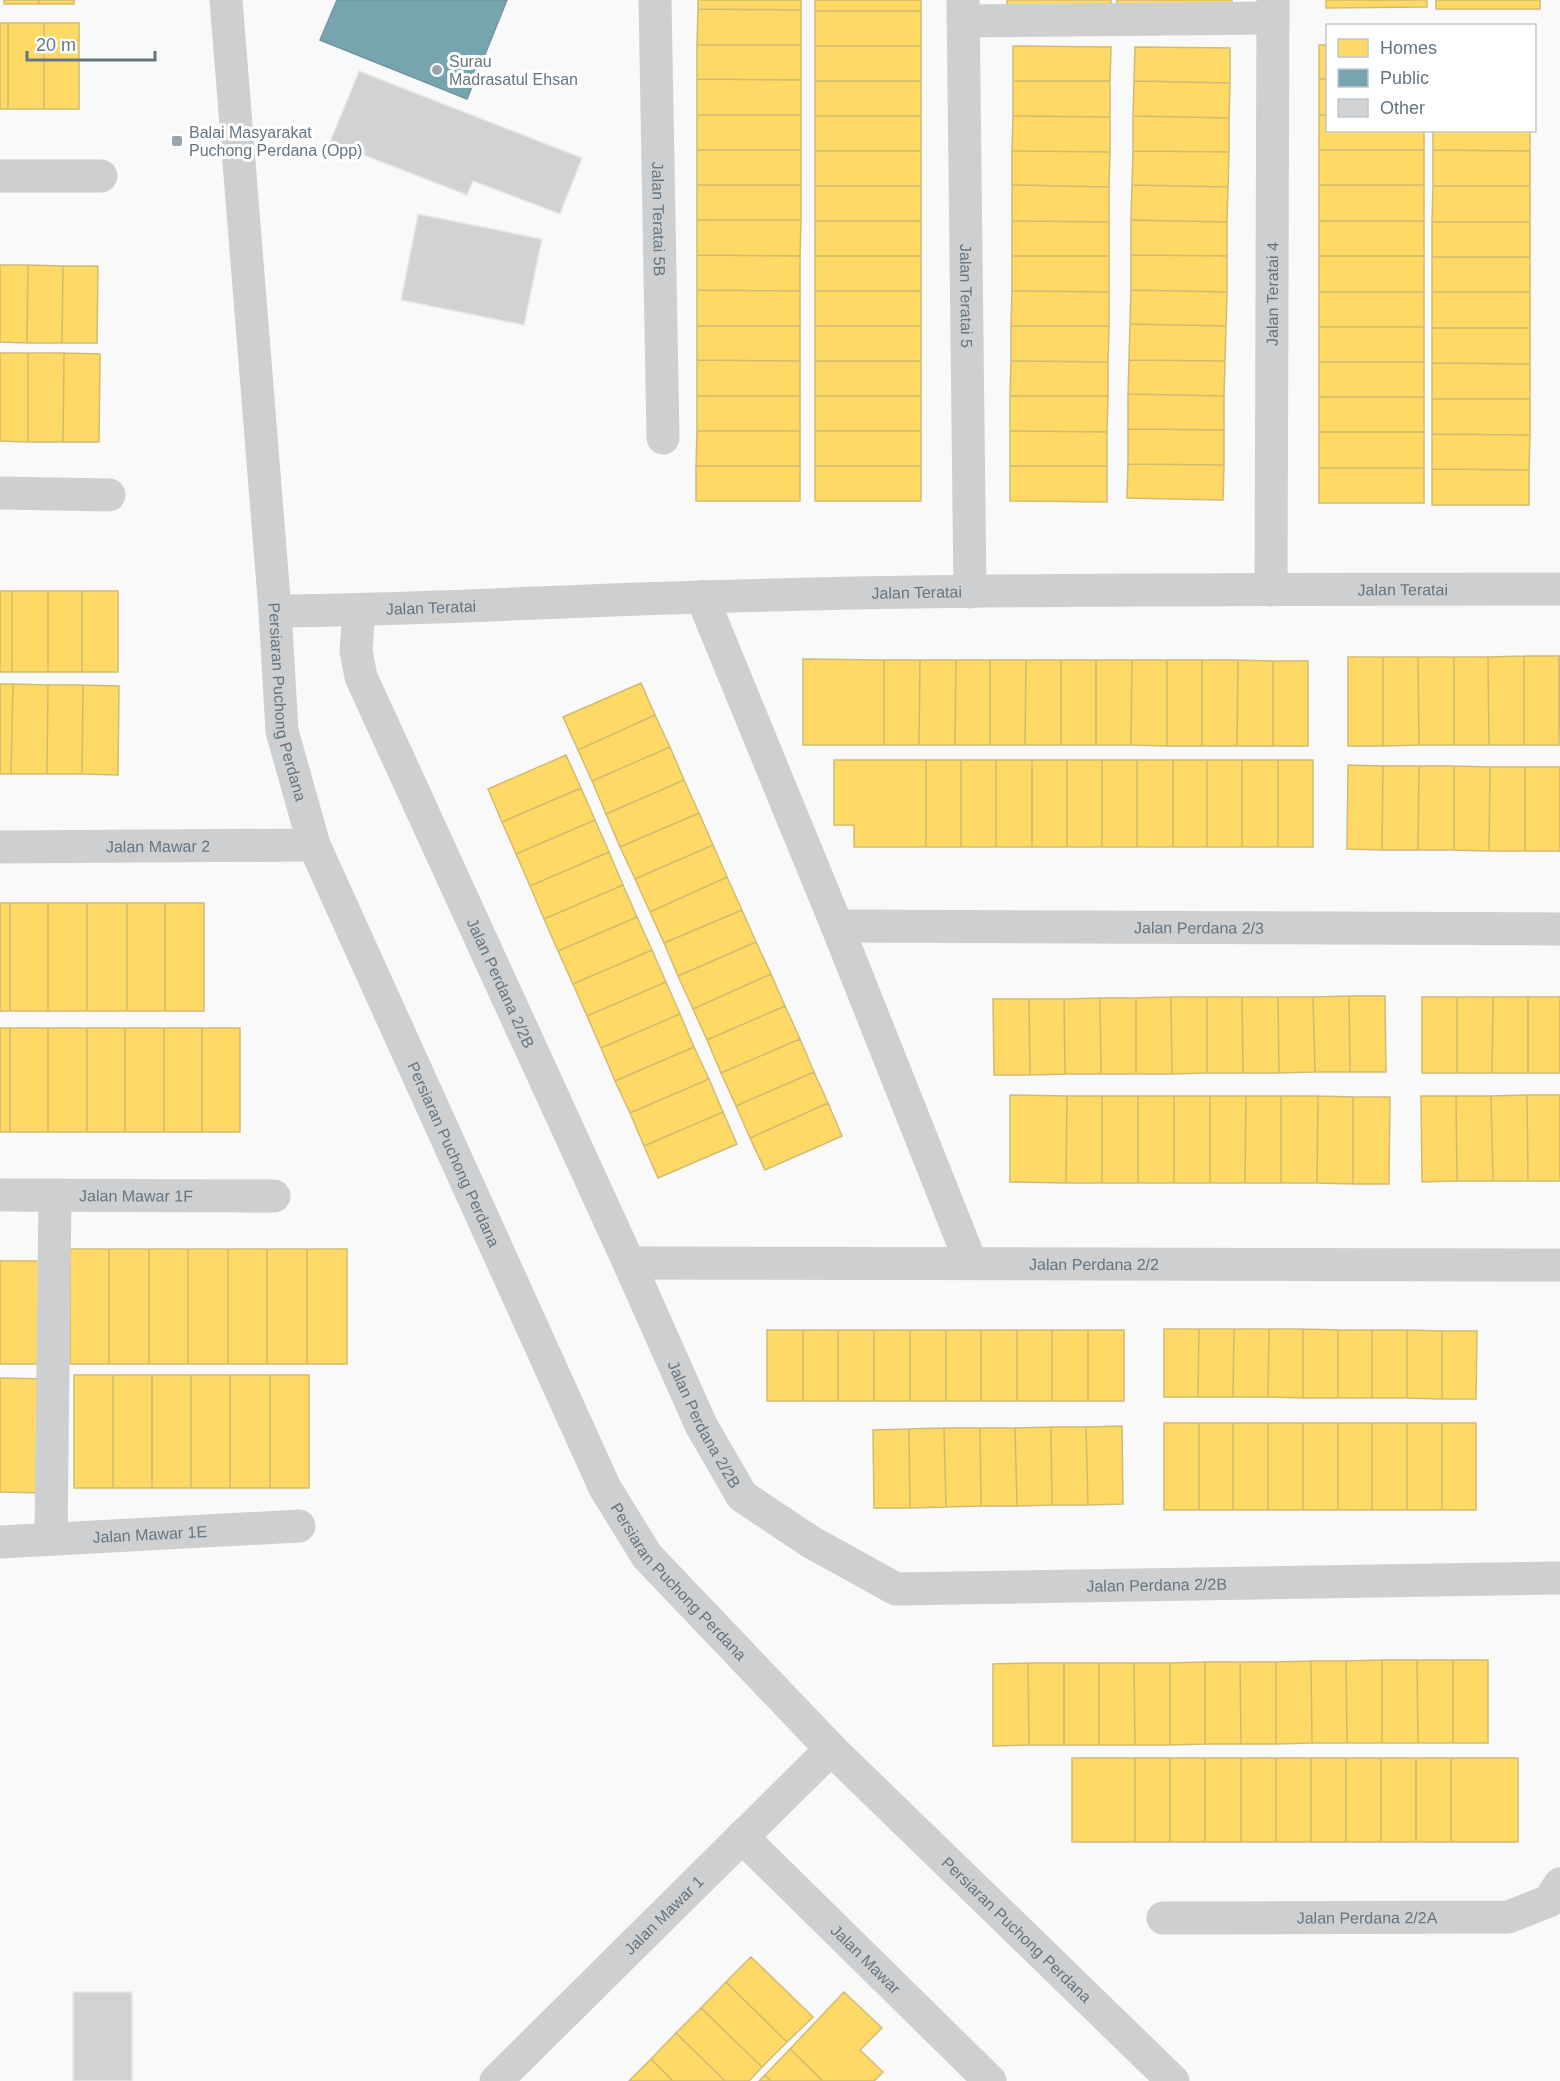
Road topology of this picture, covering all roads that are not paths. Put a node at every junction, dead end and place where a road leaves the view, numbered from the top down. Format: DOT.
graph roads {
  1 [pos="226,0"];
  2 [pos="655,0"];
  3 [pos="1273,9"];
  4 [pos="963,10"];
  5 [pos="0,176"];
  6 [pos="101,176"];
  7 [pos="663,438"];
  8 [pos="0,493"];
  9 [pos="109,495"];
  10 [pos="1560,589"];
  11 [pos="1271,590"];
  12 [pos="970,592"];
  13 [pos="702,597"];
  14 [pos="358,610"];
  15 [pos="275,611"];
  16 [pos="314,845"];
  17 [pos="0,847"];
  18 [pos="837,927"];
  19 [pos="1560,929"];
  20 [pos="0,1196"];
  21 [pos="56,1196"];
  22 [pos="274,1196"];
  23 [pos="629,1263"];
  24 [pos="971,1263"];
  25 [pos="1560,1265"];
  26 [pos="300,1526"];
  27 [pos="51,1539"];
  28 [pos="0,1542"];
  29 [pos="1560,1578"];
  30 [pos="831,1749"];
  31 [pos="742,1837"];
  32 [pos="1560,1884"];
  33 [pos="1163,1918"];
  34 [pos="496,2081"];
  35 [pos="990,2081"];
  36 [pos="1173,2081"];
  1 -- 15 [label="street, Persiaran Puchong Perdana"];
  2 -- 7 [label="street, Jalan Teratai 5B"];
  3 -- 4 [label="street"];
  3 -- 11 [label="street, Jalan Teratai 4"];
  4 -- 12 [label="street, Jalan Teratai 5"];
  5 -- 6 [label="street"];
  8 -- 9 [label="street"];
  10 -- 11 [label="street, Jalan Teratai"];
  11 -- 12 [label="street, Jalan Teratai"];
  12 -- 13 [label="street, Jalan Teratai"];
  13 -- 14 [label="street, Jalan Teratai"];
  13 -- 18 [label="street"];
  14 -- 15 [label="street, Jalan Teratai"];
  14 -- 23 [label="street, Jalan Perdana 2/2B"];
  15 -- 16 [label="street, Persiaran Puchong Perdana"];
  16 -- 17 [label="street, Jalan Mawar 2"];
  16 -- 30 [label="street, Persiaran Puchong Perdana"];
  18 -- 19 [label="street, Jalan Perdana 2/3"];
  18 -- 24 [label="street"];
  20 -- 21 [label="street, Jalan Mawar 1F"];
  21 -- 22 [label="street, Jalan Mawar 1F"];
  21 -- 27 [label="street"];
  23 -- 24 [label="street, Jalan Perdana 2/2"];
  23 -- 29 [label="street, Jalan Perdana 2/2B"];
  24 -- 25 [label="street, Jalan Perdana 2/2"];
  26 -- 27 [label="street, Jalan Mawar 1E"];
  27 -- 28 [label="street, Jalan Mawar 1E"];
  30 -- 31 [label="street, Jalan Mawar 1"];
  30 -- 36 [label="street, Persiaran Puchong Perdana"];
  31 -- 34 [label="street, Jalan Mawar 1"];
  31 -- 35 [label="street, Jalan Mawar"];
  32 -- 33 [label="street, Jalan Perdana 2/2A"];
}
